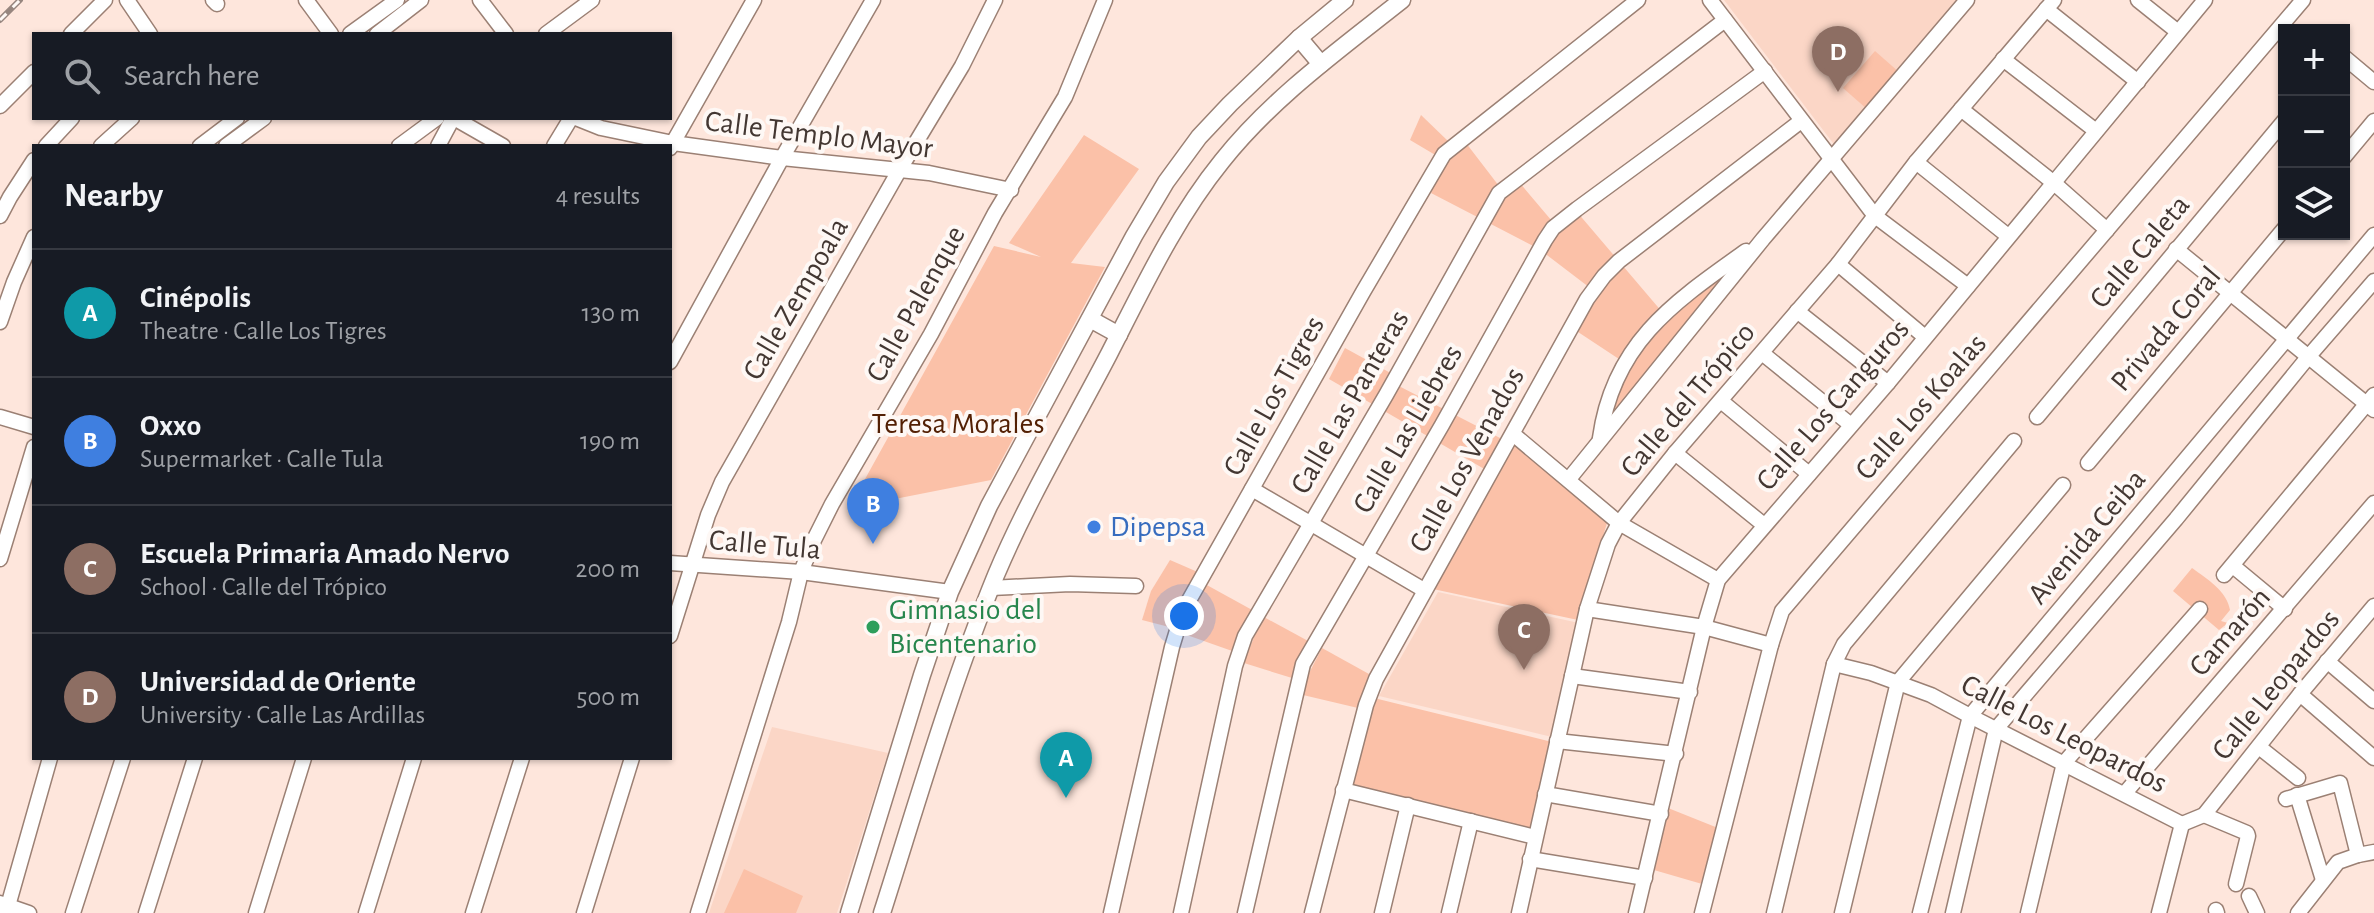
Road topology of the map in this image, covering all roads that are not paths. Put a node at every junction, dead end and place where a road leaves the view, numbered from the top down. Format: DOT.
graph roads {
  1 [pos="105,0"];
  2 [pos="127,0"];
  3 [pos="306,0"];
  4 [pos="421,0"];
  5 [pos="480,0"];
  6 [pos="592,0"];
  7 [pos="754,0"];
  8 [pos="873,0"];
  9 [pos="995,0"];
  10 [pos="1105,0"];
  11 [pos="1345,0"];
  12 [pos="1402,0"];
  13 [pos="1638,0"];
  14 [pos="1710,0"];
  15 [pos="1967,0"];
  16 [pos="2138,0"];
  17 [pos="2205,0"];
  18 [pos="2303,0"];
  19 [pos="392,2"];
  20 [pos="2050,4"];
  21 [pos="1725,20"];
  22 [pos="73,32"];
  23 [pos="149,32"];
  24 [pos="330,32"];
  25 [pos="353,32"];
  26 [pos="380,32"];
  27 [pos="504,32"];
  28 [pos="549,32"];
  29 [pos="2178,32"];
  30 [pos="1299,38"];
  31 [pos="2003,59"];
  32 [pos="2350,62"];
  33 [pos="1321,64"];
  34 [pos="1765,71"];
  35 [pos="32,74"];
  36 [pos="2138,82"];
  37 [pos="2374,82"];
  38 [pos="0,106"];
  39 [pos="1961,109"];
  40 [pos="70,120"];
  41 [pos="130,120"];
  42 [pos="209,120"];
  43 [pos="234,120"];
  44 [pos="261,120"];
  45 [pos="434,120"];
  46 [pos="453,120"];
  47 [pos="458,120"];
  48 [pos="573,120"];
  49 [pos="579,120"];
  50 [pos="1801,121"];
  51 [pos="2374,121"];
  52 [pos="2278,128"];
  53 [pos="2096,131"];
  54 [pos="218,132"];
  55 [pos="48,144"];
  56 [pos="103,144"];
  57 [pos="203,144"];
  58 [pos="226,144"];
  59 [pos="230,144"];
  60 [pos="402,144"];
  61 [pos="439,144"];
  62 [pos="500,144"];
  63 [pos="555,144"];
  64 [pos="664,144"];
  65 [pos="672,146"];
  66 [pos="2350,150"];
  67 [pos="782,158"];
  68 [pos="1831,160"];
  69 [pos="1916,162"];
  70 [pos="32,163"];
  71 [pos="900,169"];
  72 [pos="2054,183"];
  73 [pos="1011,190"];
  74 [pos="0,216"];
  75 [pos="1875,216"];
  76 [pos="2107,230"];
  77 [pos="2374,235"];
  78 [pos="2008,236"];
  79 [pos="2278,236"];
  80 [pos="1763,239"];
  81 [pos="32,242"];
  82 [pos="2176,249"];
  83 [pos="1838,264"];
  84 [pos="2374,281"];
  85 [pos="1968,286"];
  86 [pos="2230,294"];
  87 [pos="1797,311"];
  88 [pos="1090,319"];
  89 [pos="0,322"];
  90 [pos="1119,335"];
  91 [pos="1925,337"];
  92 [pos="2287,338"];
  93 [pos="1762,353"];
  94 [pos="2309,356"];
  95 [pos="672,358"];
  96 [pos="1888,383"];
  97 [pos="1721,401"];
  98 [pos="2372,403"];
  99 [pos="0,417"];
  100 [pos="2037,417"];
  101 [pos="1851,425"];
  102 [pos="32,426"];
  103 [pos="1513,434"];
  104 [pos="1600,439"];
  105 [pos="2014,441"];
  106 [pos="1675,453"];
  107 [pos="32,454"];
  108 [pos="2088,463"];
  109 [pos="1809,474"];
  110 [pos="1569,479"];
  111 [pos="2063,485"];
  112 [pos="1252,489"];
  113 [pos="2374,503"];
  114 [pos="1619,523"];
  115 [pos="1310,524"];
  116 [pos="1764,525"];
  117 [pos="1365,556"];
  118 [pos="0,559"];
  119 [pos="672,563"];
  120 [pos="692,564"];
  121 [pos="801,572"];
  122 [pos="1718,580"];
  123 [pos="1136,586"];
  124 [pos="991,588"];
  125 [pos="1424,590"];
  126 [pos="950,592"];
  127 [pos="2374,606"];
  128 [pos="1587,609"];
  129 [pos="2200,609"];
  130 [pos="2285,609"];
  131 [pos="1704,627"];
  132 [pos="672,629"];
  133 [pos="1771,645"];
  134 [pos="2327,661"];
  135 [pos="1834,664"];
  136 [pos="1572,676"];
  137 [pos="1898,682"];
  138 [pos="1690,692"];
  139 [pos="2300,694"];
  140 [pos="2374,701"];
  141 [pos="1970,716"];
  142 [pos="1996,729"];
  143 [pos="1557,741"];
  144 [pos="2259,747"];
  145 [pos="1676,754"];
  146 [pos="2374,758"];
  147 [pos="49,760"];
  148 [pos="122,760"];
  149 [pos="194,760"];
  150 [pos="303,760"];
  151 [pos="413,760"];
  152 [pos="521,760"];
  153 [pos="631,760"];
  154 [pos="896,760"];
  155 [pos="2064,763"];
  156 [pos="2298,778"];
  157 [pos="925,779"];
  158 [pos="1343,790"];
  159 [pos="2125,793"];
  160 [pos="1545,794"];
  161 [pos="1408,805"];
  162 [pos="1661,814"];
  163 [pos="2204,815"];
  164 [pos="1471,821"];
  165 [pos="2182,824"];
  166 [pos="1535,837"];
  167 [pos="2374,852"];
  168 [pos="2358,855"];
  169 [pos="1530,859"];
  170 [pos="1645,878"];
  171 [pos="2323,880"];
  172 [pos="2236,884"];
  173 [pos="2249,896"];
  174 [pos="5,907"];
  175 [pos="29,913"];
  176 [pos="73,913"];
  177 [pos="146,913"];
  178 [pos="256,913"];
  179 [pos="366,913"];
  180 [pos="473,913"];
  181 [pos="584,913"];
  182 [pos="698,913"];
  183 [pos="849,913"];
  184 [pos="882,913"];
  185 [pos="1111,913"];
  186 [pos="1181,913"];
  187 [pos="1245,913"];
  188 [pos="1312,913"];
  189 [pos="1382,913"];
  190 [pos="1449,913"];
  191 [pos="1519,913"];
  192 [pos="1636,913"];
  193 [pos="1702,913"];
  194 [pos="1774,913"];
  195 [pos="1842,913"];
  196 [pos="1920,913"];
  197 [pos="1953,913"];
  198 [pos="2028,913"];
  199 [pos="2159,913"];
  200 [pos="2257,913"];
  201 [pos="2298,913"];
  1 -- 22 [label="street"];
  2 -- 23 [label="street"];
  3 -- 24 [label="street"];
  4 -- 26 [label="street"];
  5 -- 27 [label="street"];
  6 -- 28 [label="street"];
  7 -- 65 [label="street"];
  8 -- 67 [label="street"];
  9 -- 71 [label="street, Calle Zempoala"];
  10 -- 73 [label="street, Calle Palenque"];
  11 -- 30 [label="main road"];
  12 -- 33 [label="main road"];
  13 -- 112 [label="street, Calle Los Tigres"];
  14 -- 21 [label="street"];
  15 -- 68 [label="street"];
  16 -- 29 [label="street"];
  17 -- 29 [label="street, Calle Los Canguros"];
  18 -- 76 [label="street, Calle Los Koalas"];
  19 -- 25 [label="street"];
  20 -- 31 [label="street, Calle del Trópico"];
  20 -- 36 [label="street"];
  21 -- 34 [label="street"];
  21 -- 115 [label="street, Calle Las Panteras"];
  29 -- 36 [label="street, Calle Los Canguros"];
  30 -- 33 [label="main road"];
  30 -- 88 [label="main road"];
  31 -- 39 [label="street, Calle del Trópico"];
  31 -- 53 [label="street"];
  32 -- 37 [label="street"];
  33 -- 90 [label="main road"];
  34 -- 50 [label="street"];
  34 -- 117 [label="street, Calle Las Liebres"];
  35 -- 38 [label="street"];
  36 -- 53 [label="street, Calle Los Canguros"];
  39 -- 69 [label="street, Calle del Trópico"];
  39 -- 72 [label="street"];
  40 -- 55 [label="street"];
  41 -- 56 [label="street"];
  42 -- 54 [label="street"];
  43 -- 54 [label="street"];
  44 -- 59 [label="street"];
  45 -- 60 [label="street"];
  46 -- 61 [label="street"];
  47 -- 62 [label="street"];
  48 -- 63 [label="street"];
  49 -- 64 [label="street, Calle Templo Mayor"];
  50 -- 68 [label="street"];
  50 -- 103 [label="street, Calle Los Venados"];
  51 -- 66 [label="street"];
  52 -- 82 [label="street, Calle Caleta"];
  53 -- 72 [label="street, Calle Los Canguros"];
  54 -- 57 [label="street"];
  54 -- 58 [label="street"];
  65 -- 67 [label="street, Calle Templo Mayor"];
  67 -- 71 [label="street, Calle Templo Mayor"];
  67 -- 95 [label="street"];
  68 -- 75 [label="street"];
  68 -- 80 [label="street"];
  69 -- 75 [label="street, Calle del Trópico"];
  69 -- 78 [label="street"];
  70 -- 74 [label="street"];
  71 -- 73 [label="street, Calle Templo Mayor"];
  71 -- 120 [label="street, Calle Zempoala"];
  72 -- 76 [label="street"];
  72 -- 78 [label="street, Calle Los Canguros"];
  73 -- 121 [label="street, Calle Palenque"];
  75 -- 83 [label="street, Calle del Trópico"];
  75 -- 85 [label="street"];
  76 -- 133 [label="street, Calle Los Koalas"];
  77 -- 92 [label="street, Avenida Ceiba"];
  78 -- 85 [label="street, Calle Los Canguros"];
  79 -- 86 [label="street, Privada Coral"];
  80 -- 104 [label="street"];
  80 -- 104 [label="street"];
  81 -- 89 [label="street"];
  82 -- 86 [label="street"];
  82 -- 100 [label="street, Calle Caleta"];
  83 -- 87 [label="street, Calle del Trópico"];
  83 -- 91 [label="street"];
  84 -- 94 [label="street, Avenida Ceiba"];
  85 -- 91 [label="street, Calle Los Canguros"];
  86 -- 92 [label="street"];
  86 -- 108 [label="street, Privada Coral"];
  87 -- 93 [label="street, Calle del Trópico"];
  87 -- 96 [label="street"];
  88 -- 90 [label="main road"];
  88 -- 126 [label="main road"];
  90 -- 124 [label="main road"];
  91 -- 96 [label="street, Calle Los Canguros"];
  92 -- 94 [label="street"];
  92 -- 141 [label="street, Avenida Ceiba"];
  93 -- 97 [label="street, Calle del Trópico"];
  93 -- 101 [label="street"];
  94 -- 98 [label="street"];
  94 -- 142 [label="street, Avenida Ceiba"];
  96 -- 101 [label="street, Calle Los Canguros"];
  97 -- 106 [label="street, Calle del Trópico"];
  97 -- 109 [label="street"];
  98 -- 130 [label="street"];
  99 -- 102 [label="street"];
  101 -- 109 [label="street, Calle Los Canguros"];
  103 -- 110 [label="street"];
  103 -- 125 [label="street, Calle Los Venados"];
  104 -- 110 [label="street"];
  105 -- 135 [label="street"];
  106 -- 114 [label="street, Calle del Trópico"];
  106 -- 116 [label="street"];
  107 -- 118 [label="street"];
  109 -- 116 [label="street, Calle Los Canguros"];
  110 -- 114 [label="street"];
  111 -- 137 [label="street"];
  112 -- 115 [label="street"];
  112 -- 185 [label="street, Calle Los Tigres"];
  113 -- 130 [label="street, Camarón"];
  114 -- 122 [label="street"];
  114 -- 128 [label="street, Calle del Trópico"];
  115 -- 117 [label="street"];
  115 -- 186 [label="street, Calle Las Panteras"];
  116 -- 122 [label="street, Calle Los Canguros"];
  117 -- 125 [label="street"];
  117 -- 187 [label="street, Calle Las Liebres"];
  119 -- 120 [label="street, Calle Tula"];
  120 -- 121 [label="street, Calle Tula"];
  120 -- 132 [label="street, Calle Zempoala"];
  121 -- 126 [label="street, Calle Tula"];
  121 -- 182 [label="street, Calle Palenque"];
  122 -- 131 [label="street, Calle Los Canguros"];
  123 -- 124 [label="street"];
  124 -- 157 [label="main road"];
  125 -- 158 [label="street, Calle Los Venados"];
  126 -- 154 [label="main road"];
  127 -- 134 [label="street, Calle Leopardos"];
  128 -- 131 [label="street"];
  128 -- 136 [label="street, Calle del Trópico"];
  129 -- 155 [label="street"];
  130 -- 159 [label="street, Camarón"];
  131 -- 133 [label="street"];
  131 -- 138 [label="street, Calle Los Canguros"];
  133 -- 193 [label="street, Calle Los Koalas"];
  134 -- 139 [label="street, Calle Leopardos"];
  134 -- 140 [label="street"];
  135 -- 137 [label="street, Calle Los Leopardos"];
  135 -- 194 [label="street"];
  136 -- 138 [label="street"];
  136 -- 143 [label="street, Calle del Trópico"];
  137 -- 141 [label="street, Calle Los Leopardos"];
  137 -- 195 [label="street"];
  138 -- 145 [label="street, Calle Los Canguros"];
  139 -- 144 [label="street, Calle Leopardos"];
  139 -- 146 [label="street"];
  141 -- 142 [label="street, Calle Los Leopardos"];
  141 -- 196 [label="street, Avenida Ceiba"];
  142 -- 155 [label="street, Calle Los Leopardos"];
  142 -- 197 [label="street, Avenida Ceiba"];
  143 -- 145 [label="street"];
  143 -- 160 [label="street, Calle del Trópico"];
  144 -- 156 [label="street"];
  144 -- 163 [label="street, Calle Leopardos"];
  145 -- 162 [label="street, Calle Los Canguros"];
  147 -- 174 [label="street"];
  148 -- 176 [label="street"];
  149 -- 177 [label="street"];
  150 -- 178 [label="street"];
  151 -- 179 [label="street"];
  152 -- 180 [label="street"];
  153 -- 181 [label="street"];
  154 -- 157 [label="main road"];
  154 -- 183 [label="main road"];
  155 -- 159 [label="street, Calle Los Leopardos"];
  155 -- 198 [label="street"];
  157 -- 184 [label="main road"];
  158 -- 161 [label="street"];
  158 -- 188 [label="street, Calle Los Venados"];
  159 -- 165 [label="street, Calle Los Leopardos"];
  160 -- 162 [label="street"];
  160 -- 166 [label="street, Calle del Trópico"];
  161 -- 164 [label="street"];
  161 -- 189 [label="street"];
  162 -- 170 [label="street, Calle Los Canguros"];
  163 -- 165 [label="street, Calle Leopardos"];
  163 -- 172 [label="street"];
  164 -- 166 [label="street"];
  164 -- 190 [label="street"];
  165 -- 199 [label="street, Calle Los Leopardos"];
  166 -- 169 [label="street, Calle del Trópico"];
  167 -- 168 [label="street"];
  168 -- 171 [label="street"];
  168 -- 171 [label="street"];
  169 -- 170 [label="street"];
  169 -- 191 [label="street, Calle del Trópico"];
  170 -- 192 [label="street, Calle Los Canguros"];
  171 -- 201 [label="street"];
  173 -- 200 [label="street"];
  174 -- 175 [label="street"];
}
